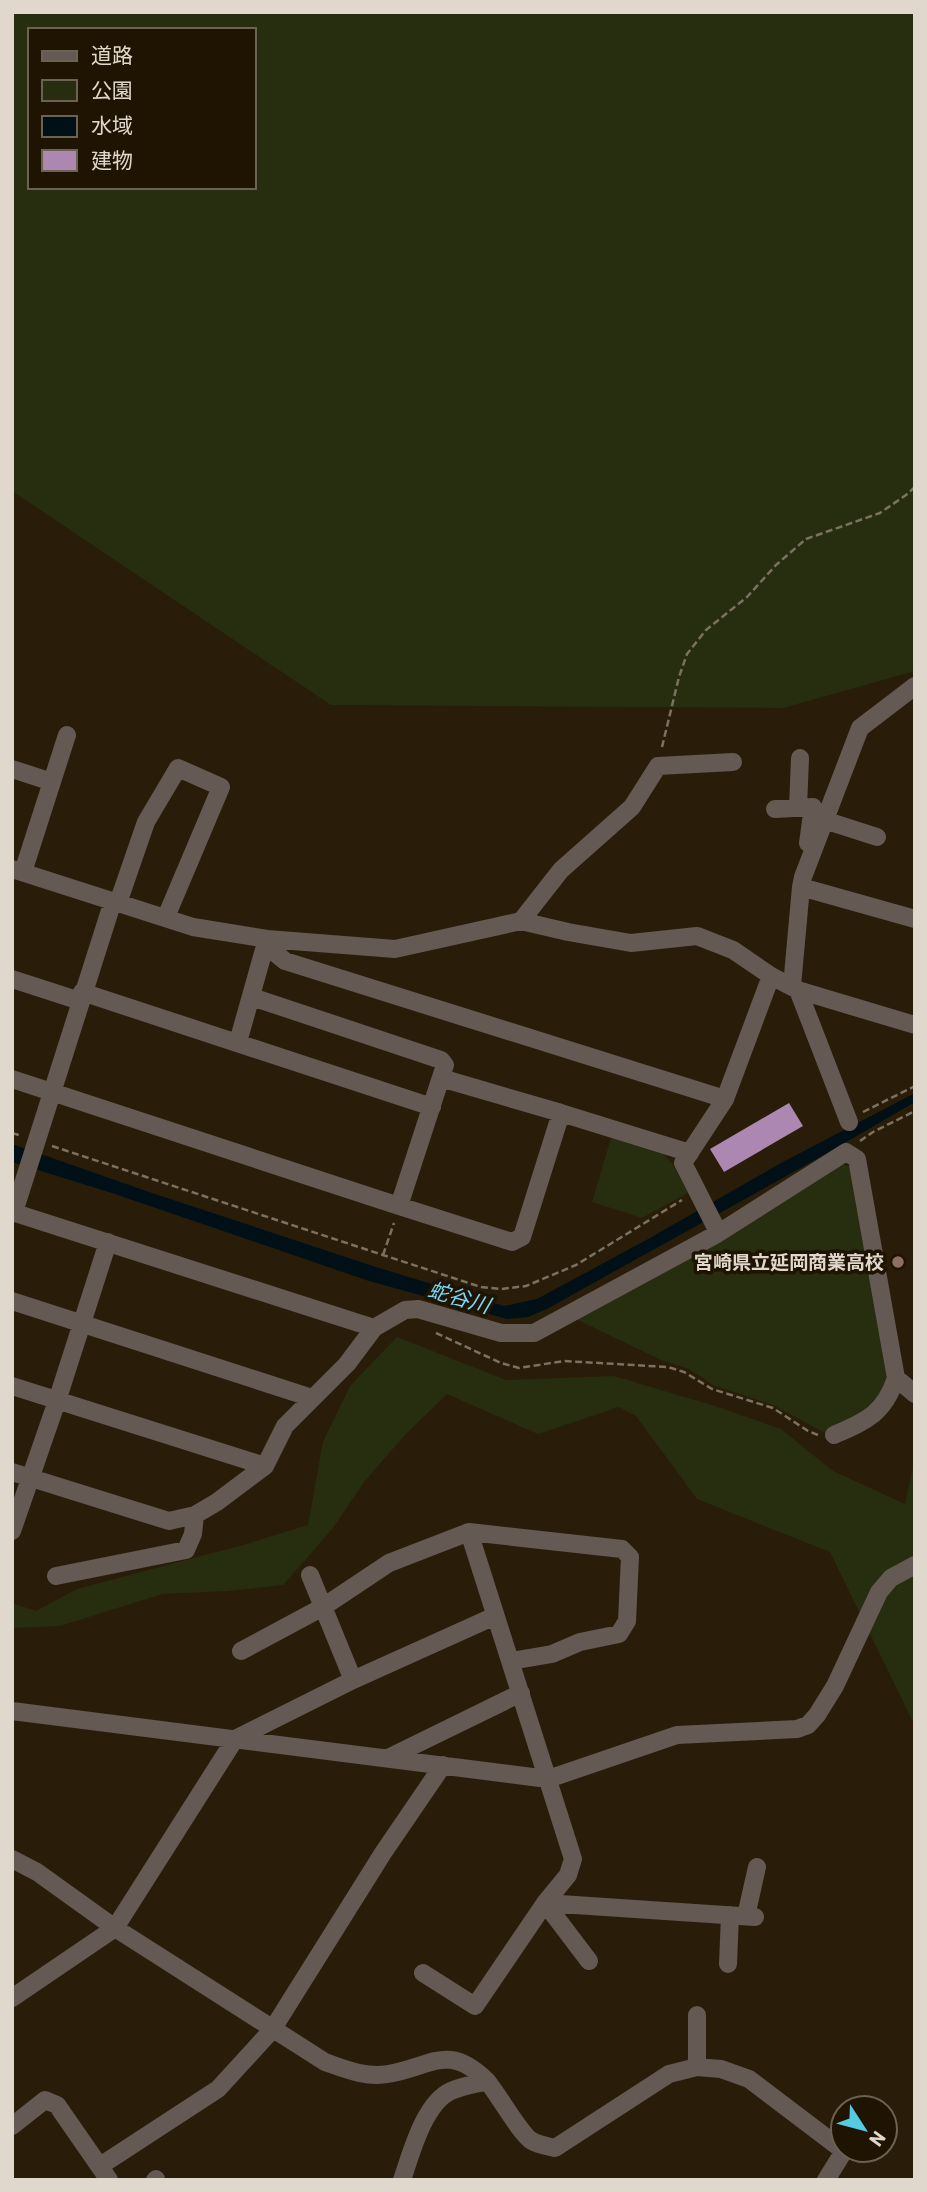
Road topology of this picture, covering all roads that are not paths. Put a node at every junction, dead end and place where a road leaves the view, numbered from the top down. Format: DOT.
graph roads {
  1 [pos="915,686"];
  2 [pos="67,735"];
  3 [pos="800,758"];
  4 [pos="733,762"];
  5 [pos="12,769"];
  6 [pos="52,782"];
  7 [pos="798,808"];
  8 [pos="775,809"];
  9 [pos="824,820"];
  10 [pos="877,837"];
  11 [pos="18,870"];
  12 [pos="802,882"];
  13 [pos="115,902"];
  14 [pos="166,917"];
  15 [pos="915,919"];
  16 [pos="521,921"];
  17 [pos="267,939"];
  18 [pos="771,976"];
  19 [pos="12,979"];
  20 [pos="795,988"];
  21 [pos="81,997"];
  22 [pos="252,997"];
  23 [pos="915,1025"];
  24 [pos="238,1042"];
  25 [pos="442,1078"];
  26 [pos="12,1079"];
  27 [pos="51,1092"];
  28 [pos="725,1100"];
  29 [pos="432,1107"];
  30 [pos="561,1113"];
  31 [pos="848,1121"];
  32 [pos="690,1153"];
  33 [pos="399,1206"];
  34 [pos="13,1212"];
  35 [pos="716,1230"];
  36 [pos="108,1242"];
  37 [pos="12,1301"];
  38 [pos="81,1324"];
  39 [pos="374,1328"];
  40 [pos="896,1378"];
  41 [pos="12,1386"];
  42 [pos="915,1394"];
  43 [pos="312,1398"];
  44 [pos="57,1401"];
  45 [pos="834,1435"];
  46 [pos="265,1466"];
  47 [pos="12,1472"];
  48 [pos="32,1478"];
  49 [pos="195,1515"];
  50 [pos="12,1531"];
  51 [pos="469,1532"];
  52 [pos="915,1565"];
  53 [pos="310,1574"];
  54 [pos="56,1576"];
  55 [pos="323,1607"];
  56 [pos="495,1616"];
  57 [pos="241,1651"];
  58 [pos="511,1661"];
  59 [pos="353,1680"];
  60 [pos="521,1693"];
  61 [pos="12,1711"];
  62 [pos="235,1738"];
  63 [pos="388,1758"];
  64 [pos="443,1765"];
  65 [pos="548,1779"];
  66 [pos="12,1859"];
  67 [pos="757,1867"];
  68 [pos="545,1903"];
  69 [pos="744,1916"];
  70 [pos="114,1928"];
  71 [pos="589,1961"];
  72 [pos="728,1964"];
  73 [pos="423,1973"];
  74 [pos="12,1998"];
  75 [pos="697,2015"];
  76 [pos="272,2029"];
  77 [pos="697,2067"];
  78 [pos="487,2081"];
  79 [pos="12,2126"];
  80 [pos="105,2173"];
  81 [pos="402,2180"];
  82 [pos="826,2180"];
  1 -- 9 [label="street"];
  2 -- 6 [label="street"];
  3 -- 7 [label="street"];
  4 -- 16 [label="street"];
  5 -- 6 [label="street"];
  6 -- 11 [label="street"];
  7 -- 8 [label="street"];
  7 -- 12 [label="street"];
  9 -- 10 [label="street"];
  9 -- 12 [label="street"];
  11 -- 13 [label="street"];
  12 -- 15 [label="street"];
  12 -- 20 [label="street"];
  13 -- 14 [label="street"];
  13 -- 14 [label="street"];
  13 -- 21 [label="street"];
  14 -- 17 [label="street"];
  16 -- 17 [label="street"];
  16 -- 18 [label="street"];
  17 -- 22 [label="street"];
  17 -- 28 [label="street"];
  18 -- 20 [label="street"];
  18 -- 28 [label="street"];
  19 -- 21 [label="street"];
  20 -- 23 [label="street"];
  20 -- 31 [label="street"];
  21 -- 24 [label="street"];
  21 -- 27 [label="street"];
  22 -- 24 [label="street"];
  22 -- 25 [label="street"];
  24 -- 29 [label="street"];
  25 -- 29 [label="street"];
  25 -- 30 [label="street"];
  26 -- 27 [label="street"];
  27 -- 33 [label="street"];
  27 -- 34 [label="street"];
  28 -- 32 [label="street"];
  29 -- 33 [label="street"];
  30 -- 32 [label="street"];
  30 -- 33 [label="street"];
  32 -- 35 [label="street"];
  34 -- 36 [label="street"];
  35 -- 39 [label="street"];
  35 -- 40 [label="street"];
  36 -- 38 [label="street"];
  36 -- 39 [label="street"];
  37 -- 38 [label="street"];
  38 -- 43 [label="street"];
  38 -- 44 [label="street"];
  39 -- 43 [label="street"];
  40 -- 42 [label="street"];
  40 -- 45 [label="street"];
  41 -- 44 [label="street"];
  43 -- 46 [label="street"];
  44 -- 46 [label="street"];
  44 -- 48 [label="street"];
  46 -- 49 [label="street"];
  47 -- 48 [label="street"];
  48 -- 49 [label="street"];
  48 -- 50 [label="street"];
  49 -- 54 [label="street"];
  51 -- 55 [label="street"];
  51 -- 56 [label="street"];
  51 -- 58 [label="street"];
  52 -- 65 [label="street"];
  53 -- 55 [label="street"];
  55 -- 57 [label="street"];
  55 -- 59 [label="street"];
  56 -- 58 [label="street"];
  56 -- 59 [label="street"];
  58 -- 60 [label="street"];
  59 -- 62 [label="street"];
  60 -- 63 [label="street"];
  60 -- 65 [label="street"];
  61 -- 62 [label="street"];
  62 -- 63 [label="street"];
  62 -- 70 [label="street"];
  63 -- 64 [label="street"];
  64 -- 65 [label="street"];
  64 -- 76 [label="street"];
  65 -- 68 [label="street"];
  66 -- 70 [label="street"];
  67 -- 69 [label="street"];
  68 -- 69 [label="street"];
  68 -- 71 [label="street"];
  68 -- 73 [label="street"];
  69 -- 72 [label="street"];
  70 -- 74 [label="street"];
  70 -- 76 [label="street"];
  75 -- 77 [label="street"];
  76 -- 78 [label="street"];
  76 -- 80 [label="street"];
  77 -- 78 [label="street"];
  77 -- 82 [label="street"];
  78 -- 81 [label="street"];
  79 -- 80 [label="street"];
}
